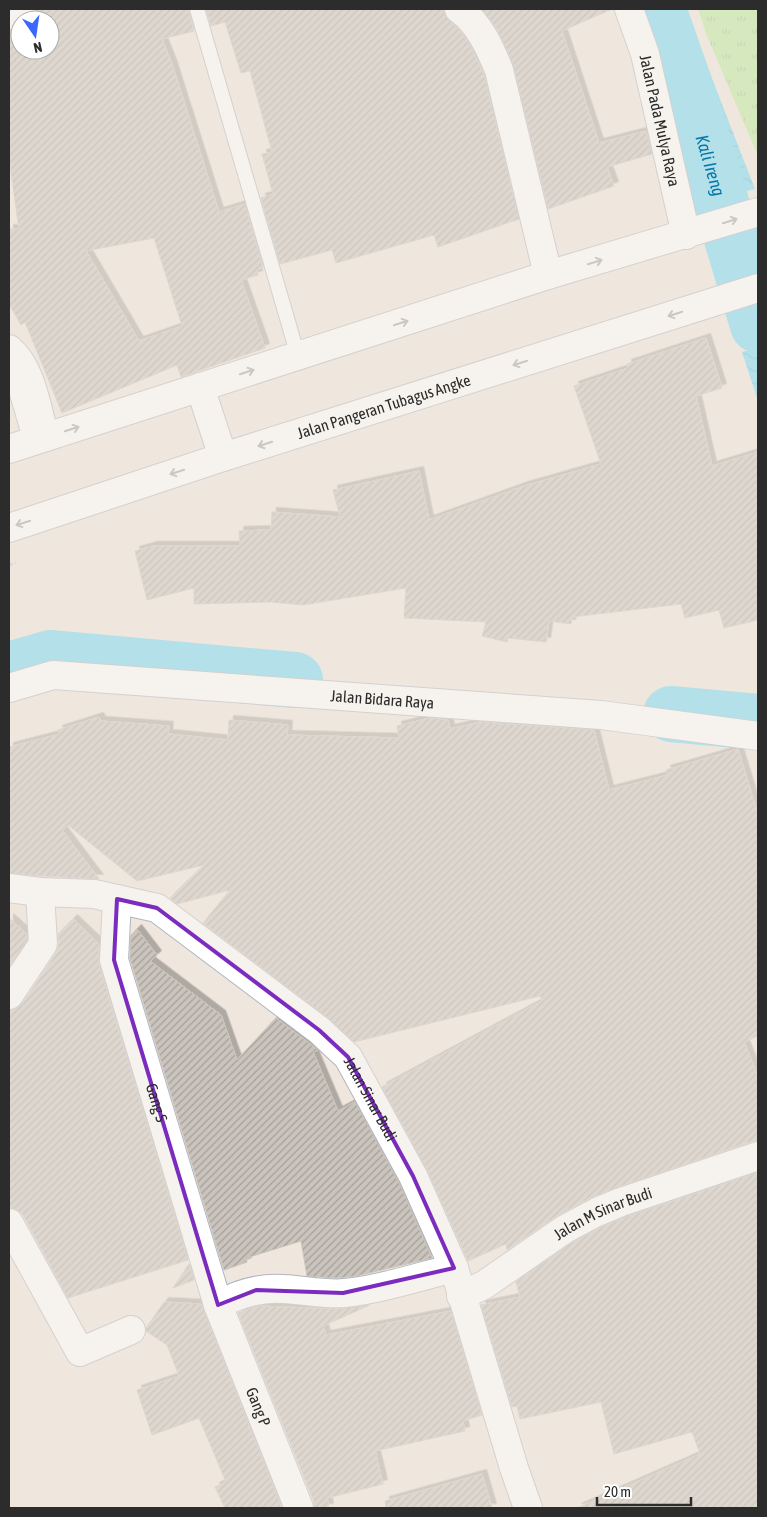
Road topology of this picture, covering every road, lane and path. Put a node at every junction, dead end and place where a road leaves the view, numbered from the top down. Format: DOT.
graph roads {
  1 [pos="22,9"];
  2 [pos="196,9"];
  3 [pos="459,9"];
  4 [pos="629,9"];
  5 [pos="9,15"];
  6 [pos="758,212"];
  7 [pos="693,232"];
  8 [pos="548,276"];
  9 [pos="758,288"];
  10 [pos="9,349"];
  11 [pos="298,356"];
  12 [pos="9,378"];
  13 [pos="200,387"];
  14 [pos="28,443"];
  15 [pos="223,457"];
  16 [pos="9,528"];
  17 [pos="16,562"];
  18 [pos="9,565"];
  19 [pos="9,688"];
  20 [pos="758,736"];
  21 [pos="9,888"];
  22 [pos="40,892"];
  23 [pos="116,899"];
  24 [pos="9,995"];
  25 [pos="758,1156"];
  26 [pos="9,1223"];
  27 [pos="454,1268"];
  28 [pos="461,1296"];
  29 [pos="218,1305"];
  30 [pos="131,1330"];
  31 [pos="299,1508"];
  32 [pos="528,1508"];
  1 -- 5 [label="street"];
  2 -- 11 [label="lane"];
  3 -- 8 [label="street"];
  4 -- 7 [label="street, Jalan Pada Mulya Raya"];
  7 -- 6 [label="street, one-way"];
  8 -- 7 [label="street, one-way"];
  11 -- 8 [label="street, one-way"];
  9 -- 15 [label="street, Jalan Pangeran Tubagus Angke, one-way"];
  10 -- 14 [label="street"];
  13 -- 11 [label="street, one-way"];
  12 -- 14 [label="lane"];
  14 -- 13 [label="street, one-way"];
  13 -- 15 [label="street"];
  15 -- 16 [label="street, Jalan Pangeran Tubagus Angke, one-way"];
  17 -- 18 [label="path"];
  19 -- 20 [label="street, Jalan Bidara Raya"];
  21 -- 22 [label="street, Jalan Sinar Budi"];
  22 -- 23 [label="street, Jalan Sinar Budi"];
  22 -- 24 [label="street"];
  23 -- 27 [label="street, Jalan Sinar Budi"];
  23 -- 29 [label="street, Gang S"];
  25 -- 28 [label="street, Jalan M Sinar Budi"];
  26 -- 30 [label="street"];
  27 -- 28 [label="street, Jalan Sinar Budi"];
  27 -- 29 [label="street"];
  28 -- 32 [label="street, Jalan Sinar Budi"];
  29 -- 31 [label="street, Gang P"];
}
